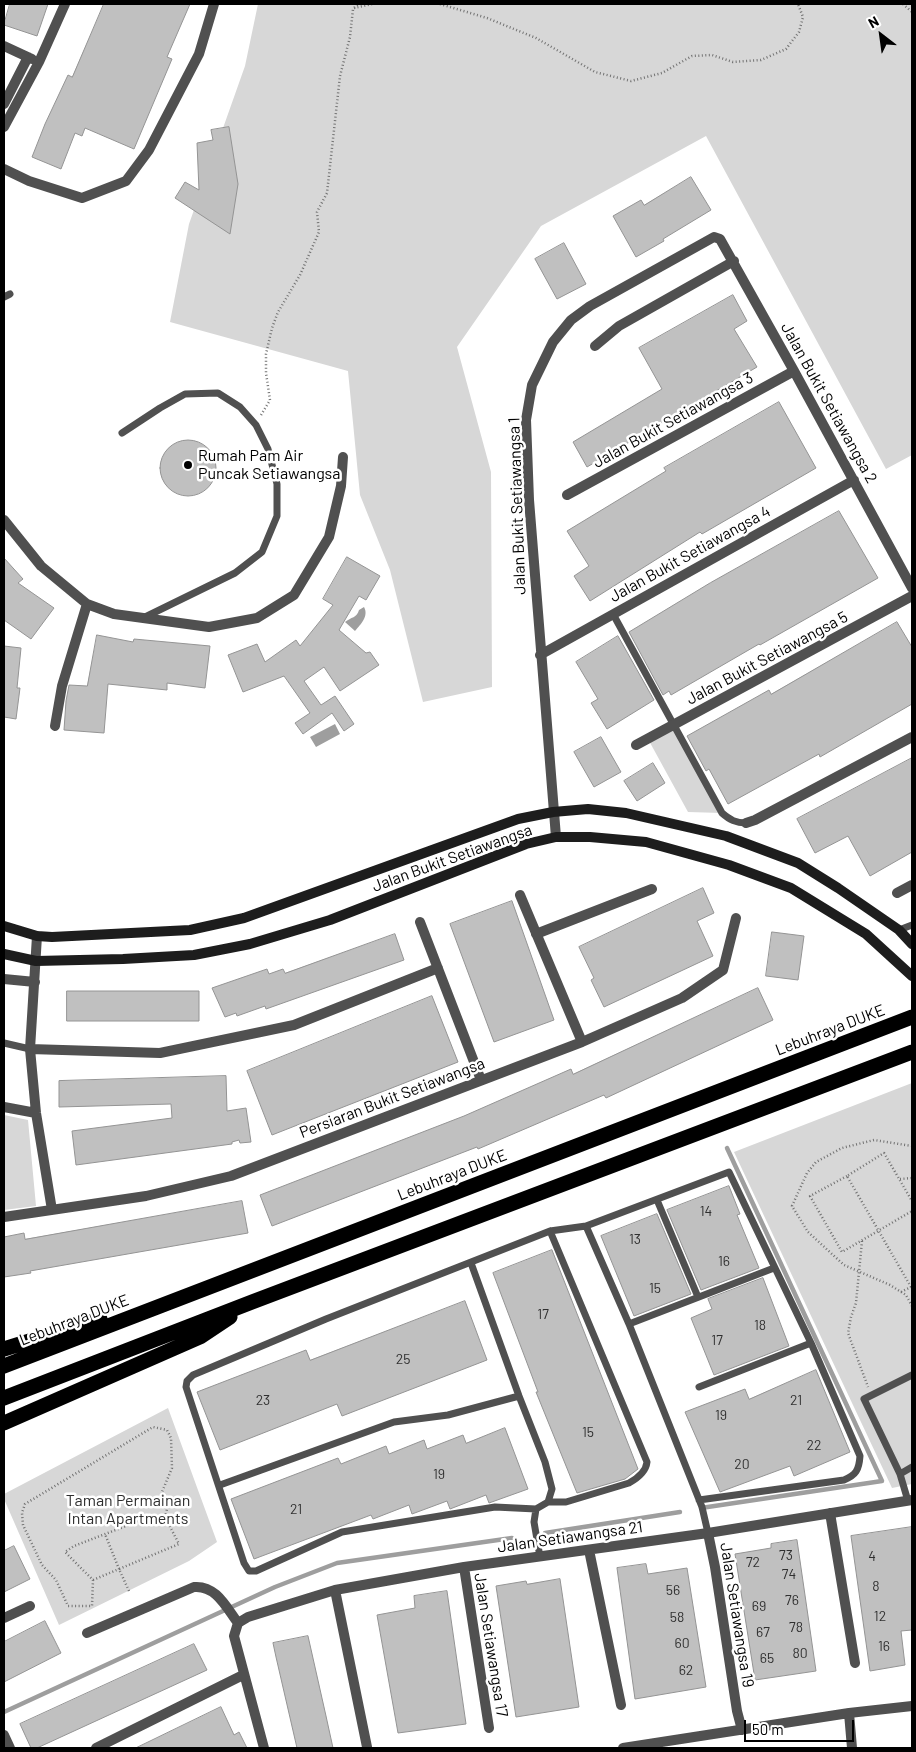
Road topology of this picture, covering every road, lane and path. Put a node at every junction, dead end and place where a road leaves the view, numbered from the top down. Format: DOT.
graph roads {
  1 [pos="65,4"];
  2 [pos="214,4"];
  3 [pos="358,4"];
  4 [pos="372,4"];
  5 [pos="440,4"];
  6 [pos="798,4"];
  7 [pos="904,4"];
  8 [pos="353,9"];
  9 [pos="912,12"];
  10 [pos="4,46"];
  11 [pos="28,57"];
  12 [pos="39,62"];
  13 [pos="4,104"];
  14 [pos="4,127"];
  15 [pos="4,169"];
  16 [pos="714,237"];
  17 [pos="734,261"];
  18 [pos="595,346"];
  19 [pos="794,371"];
  20 [pos="256,426"];
  21 [pos="122,433"];
  22 [pos="343,456"];
  23 [pos="854,480"];
  24 [pos="567,495"];
  25 [pos="4,520"];
  26 [pos="912,588"];
  27 [pos="912,596"];
  28 [pos="87,604"];
  29 [pos="613,614"];
  30 [pos="143,618"];
  31 [pos="540,655"];
  32 [pos="674,724"];
  33 [pos="55,726"];
  34 [pos="912,737"];
  35 [pos="636,745"];
  36 [pos="553,812"];
  37 [pos="746,823"];
  38 [pos="556,837"];
  39 [pos="912,885"];
  40 [pos="652,889"];
  41 [pos="897,893"];
  42 [pos="520,895"];
  43 [pos="736,918"];
  44 [pos="420,922"];
  45 [pos="912,925"];
  46 [pos="4,926"];
  47 [pos="899,930"];
  48 [pos="536,934"];
  49 [pos="37,936"];
  50 [pos="912,944"];
  51 [pos="4,954"];
  52 [pos="36,961"];
  53 [pos="438,968"];
  54 [pos="911,975"];
  55 [pos="4,979"];
  56 [pos="34,982"];
  57 [pos="912,1017"];
  58 [pos="582,1042"];
  59 [pos="4,1043"];
  60 [pos="30,1049"];
  61 [pos="912,1052"];
  62 [pos="481,1080"];
  63 [pos="4,1107"];
  64 [pos="36,1113"];
  65 [pos="912,1146"];
  66 [pos="847,1176"];
  67 [pos="912,1178"];
  68 [pos="900,1180"];
  69 [pos="657,1200"];
  70 [pos="912,1201"];
  71 [pos="52,1210"];
  72 [pos="912,1211"];
  73 [pos="4,1217"];
  74 [pos="586,1226"];
  75 [pos="550,1231"];
  76 [pos="878,1231"];
  77 [pos="862,1241"];
  78 [pos="471,1263"];
  79 [pos="774,1268"];
  80 [pos="859,1272"];
  81 [pos="237,1276"];
  82 [pos="912,1286"];
  83 [pos="901,1292"];
  84 [pos="698,1297"];
  85 [pos="252,1302"];
  86 [pos="912,1306"];
  87 [pos="629,1324"];
  88 [pos="810,1343"];
  89 [pos="4,1349"];
  90 [pos="4,1366"];
  91 [pos="912,1376"];
  92 [pos="699,1387"];
  93 [pos="872,1395"];
  94 [pos="519,1396"];
  95 [pos="4,1398"];
  96 [pos="4,1424"];
  97 [pos="912,1467"];
  98 [pos="900,1474"];
  99 [pos="220,1485"];
  100 [pos="910,1500"];
  101 [pos="548,1502"];
  102 [pos="701,1504"];
  103 [pos="536,1509"];
  104 [pos="830,1513"];
  105 [pos="139,1521"];
  106 [pos="708,1533"];
  107 [pos="105,1534"];
  108 [pos="589,1550"];
  109 [pos="540,1557"];
  110 [pos="464,1567"];
  111 [pos="119,1569"];
  112 [pos="92,1580"];
  113 [pos="129,1590"];
  114 [pos="335,1590"];
  115 [pos="30,1606"];
  116 [pos="4,1618"];
  117 [pos="238,1623"];
  118 [pos="88,1634"];
  119 [pos="855,1663"];
  120 [pos="243,1675"];
  121 [pos="621,1705"];
  122 [pos="912,1706"];
  123 [pos="849,1713"];
  124 [pos="489,1728"];
  125 [pos="742,1730"];
  126 [pos="4,1735"];
  127 [pos="367,1747"];
  128 [pos="10,1748"];
  129 [pos="96,1748"];
  130 [pos="264,1748"];
  131 [pos="623,1748"];
  132 [pos="852,1748"];
  1 -- 12 [label="street"];
  2 -- 15 [label="street"];
  3 -- 8 [label="path"];
  4 -- 8 [label="path"];
  5 -- 6 [label="path"];
  7 -- 9 [label="path"];
  8 -- 20 [label="path"];
  10 -- 11 [label="street"];
  11 -- 12 [label="street"];
  11 -- 13 [label="street"];
  12 -- 14 [label="street"];
  16 -- 17 [label="street, Jalan Bukit Setiawangsa 2"];
  16 -- 31 [label="street, Jalan Bukit Setiawangsa 1"];
  17 -- 18 [label="street"];
  17 -- 19 [label="street, Jalan Bukit Setiawangsa 2"];
  19 -- 23 [label="street, Jalan Bukit Setiawangsa 2"];
  19 -- 24 [label="street, Jalan Bukit Setiawangsa 3"];
  20 -- 21 [label="lane"];
  20 -- 30 [label="lane"];
  22 -- 30 [label="street"];
  23 -- 26 [label="street, Jalan Bukit Setiawangsa 2"];
  23 -- 29 [label="street, Jalan Bukit Setiawangsa 4"];
  25 -- 28 [label="street"];
  27 -- 32 [label="street, Jalan Bukit Setiawangsa 5"];
  28 -- 30 [label="street"];
  28 -- 33 [label="street"];
  29 -- 31 [label="street, Jalan Bukit Setiawangsa 4"];
  29 -- 32 [label="lane"];
  31 -- 36 [label="street, Jalan Bukit Setiawangsa 1"];
  32 -- 35 [label="street, Jalan Bukit Setiawangsa 5"];
  32 -- 37 [label="lane"];
  34 -- 37 [label="street"];
  36 -- 38 [label="street, Jalan Bukit Setiawangsa 1"];
  36 -- 47 [label="street, Jalan Bukit Setiawangsa"];
  36 -- 49 [label="street, Jalan Bukit Setiawangsa"];
  38 -- 52 [label="street, Jalan Bukit Setiawangsa"];
  38 -- 54 [label="street, Jalan Bukit Setiawangsa"];
  39 -- 41 [label="street"];
  40 -- 48 [label="street"];
  42 -- 48 [label="street"];
  43 -- 58 [label="street, Persiaran Bukit Setiawangsa"];
  44 -- 53 [label="street"];
  45 -- 47 [label="lane"];
  46 -- 49 [label="street, Jalan Bukit Setiawangsa"];
  47 -- 50 [label="street, Jalan Bukit Setiawangsa"];
  48 -- 58 [label="street"];
  49 -- 52 [label="street"];
  51 -- 52 [label="street, Jalan Bukit Setiawangsa"];
  52 -- 56 [label="street"];
  53 -- 60 [label="street"];
  53 -- 62 [label="street"];
  55 -- 56 [label="street"];
  56 -- 60 [label="street"];
  57 -- 81 [label="highway, Lebuhraya DUKE"];
  58 -- 62 [label="street, Persiaran Bukit Setiawangsa"];
  59 -- 60 [label="lane"];
  60 -- 64 [label="street"];
  61 -- 85 [label="highway"];
  62 -- 71 [label="street, Persiaran Bukit Setiawangsa"];
  63 -- 64 [label="street"];
  64 -- 71 [label="street"];
  65 -- 80 [label="path"];
  66 -- 68 [label="path"];
  66 -- 76 [label="path"];
  66 -- 77 [label="path"];
  67 -- 68 [label="path"];
  68 -- 70 [label="path"];
  69 -- 74 [label="lane"];
  69 -- 79 [label="lane"];
  69 -- 84 [label="lane"];
  71 -- 73 [label="street, Persiaran Bukit Setiawangsa"];
  72 -- 76 [label="path"];
  74 -- 75 [label="lane"];
  74 -- 87 [label="lane"];
  75 -- 78 [label="lane"];
  75 -- 101 [label="lane"];
  76 -- 77 [label="path"];
  76 -- 82 [label="path"];
  77 -- 80 [label="path"];
  78 -- 94 [label="lane"];
  78 -- 99 [label="lane"];
  79 -- 84 [label="lane"];
  79 -- 88 [label="lane"];
  80 -- 83 [label="path"];
  80 -- 93 [label="path"];
  81 -- 89 [label="highway"];
  81 -- 90 [label="highway, Lebuhraya DUKE"];
  82 -- 83 [label="path"];
  83 -- 86 [label="path"];
  84 -- 87 [label="lane"];
  85 -- 95 [label="highway"];
  85 -- 96 [label="highway"];
  87 -- 102 [label="lane"];
  88 -- 92 [label="lane"];
  88 -- 102 [label="lane"];
  91 -- 93 [label="lane"];
  93 -- 98 [label="lane"];
  94 -- 99 [label="lane"];
  94 -- 101 [label="lane"];
  97 -- 98 [label="lane"];
  98 -- 100 [label="lane"];
  99 -- 103 [label="lane"];
  100 -- 104 [label="street, Jalan Setiawangsa 21"];
  101 -- 103 [label="lane"];
  102 -- 106 [label="lane"];
  103 -- 109 [label="lane"];
  104 -- 106 [label="street, Jalan Setiawangsa 21"];
  104 -- 119 [label="street"];
  105 -- 107 [label="path"];
  106 -- 108 [label="street, Jalan Setiawangsa 21"];
  106 -- 125 [label="street, Jalan Setiawangsa 19"];
  107 -- 111 [label="path"];
  107 -- 112 [label="path"];
  108 -- 109 [label="street, Jalan Setiawangsa 21"];
  108 -- 121 [label="street"];
  109 -- 110 [label="street, Jalan Setiawangsa 21"];
  110 -- 114 [label="street, Jalan Setiawangsa 21"];
  110 -- 124 [label="street, Jalan Setiawangsa 17"];
  111 -- 112 [label="path"];
  111 -- 112 [label="path"];
  111 -- 113 [label="path"];
  114 -- 117 [label="street, Jalan Setiawangsa 21"];
  114 -- 127 [label="street"];
  115 -- 116 [label="street"];
  117 -- 118 [label="street"];
  117 -- 120 [label="street"];
  120 -- 129 [label="street"];
  120 -- 130 [label="street"];
  122 -- 123 [label="street"];
  123 -- 125 [label="street"];
  123 -- 132 [label="street"];
  125 -- 131 [label="street"];
  126 -- 128 [label="street"];
}
